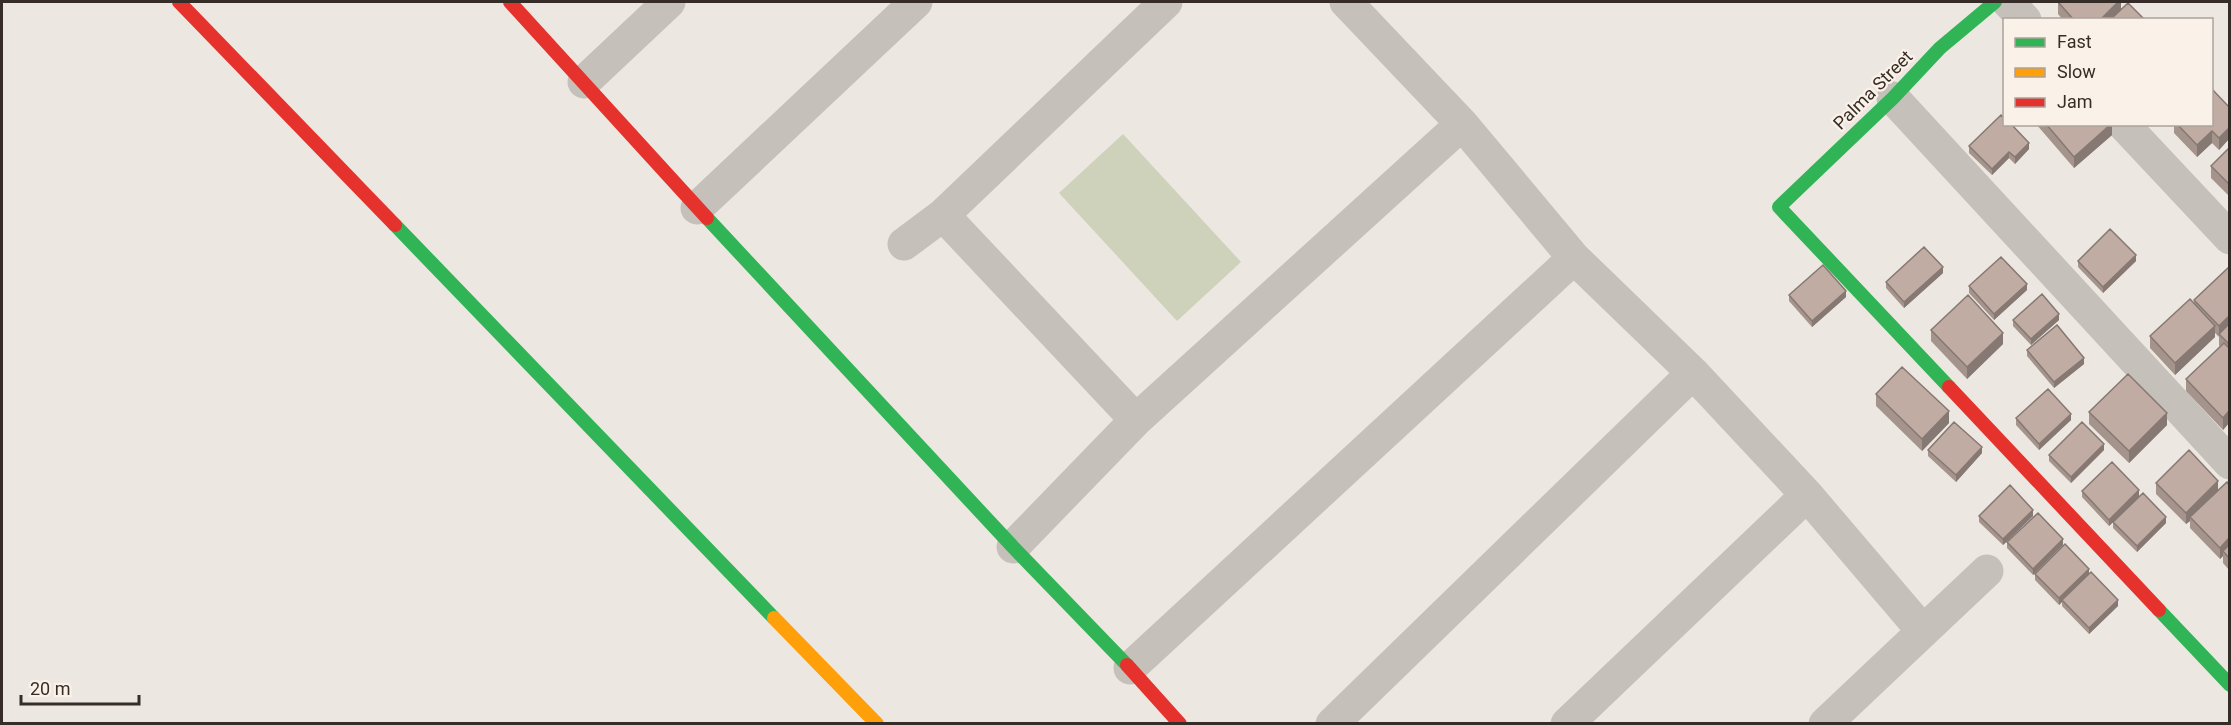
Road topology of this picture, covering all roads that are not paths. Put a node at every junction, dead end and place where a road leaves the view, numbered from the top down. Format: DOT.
graph roads {
  1 [pos="178,2"];
  2 [pos="510,2"];
  3 [pos="669,2"];
  4 [pos="916,2"];
  5 [pos="1166,2"];
  6 [pos="1346,2"];
  7 [pos="1995,2"];
  8 [pos="2008,2"];
  9 [pos="2023,18"];
  10 [pos="584,82"];
  11 [pos="1893,98"];
  12 [pos="1462,124"];
  13 [pos="2125,126"];
  14 [pos="697,208"];
  15 [pos="944,215"];
  16 [pos="2229,238"];
  17 [pos="904,244"];
  18 [pos="1574,258"];
  19 [pos="1693,373"];
  20 [pos="1136,420"];
  21 [pos="2229,463"];
  22 [pos="1807,495"];
  23 [pos="1013,547"];
  24 [pos="1987,571"];
  25 [pos="1922,630"];
  26 [pos="1130,668"];
  27 [pos="2229,685"];
  28 [pos="1837,719"];
  29 [pos="877,723"];
  30 [pos="1180,723"];
  31 [pos="1332,723"];
  32 [pos="1566,723"];
  1 -- 29 [label="street"];
  2 -- 10 [label="street"];
  3 -- 10 [label="street"];
  4 -- 14 [label="street"];
  5 -- 15 [label="street"];
  6 -- 12 [label="street"];
  7 -- 11 [label="street, Palma Street"];
  8 -- 9 [label="street"];
  10 -- 14 [label="street"];
  11 -- 21 [label="street"];
  11 -- 27 [label="street, Palma Street"];
  12 -- 18 [label="street"];
  12 -- 20 [label="street"];
  13 -- 16 [label="street"];
  14 -- 23 [label="street"];
  15 -- 17 [label="street"];
  15 -- 20 [label="street"];
  18 -- 19 [label="street"];
  18 -- 26 [label="street"];
  19 -- 22 [label="street"];
  19 -- 31 [label="street"];
  20 -- 23 [label="street"];
  22 -- 25 [label="street"];
  22 -- 32 [label="street"];
  23 -- 26 [label="street"];
  24 -- 25 [label="street"];
  25 -- 28 [label="street"];
  26 -- 30 [label="street"];
}
